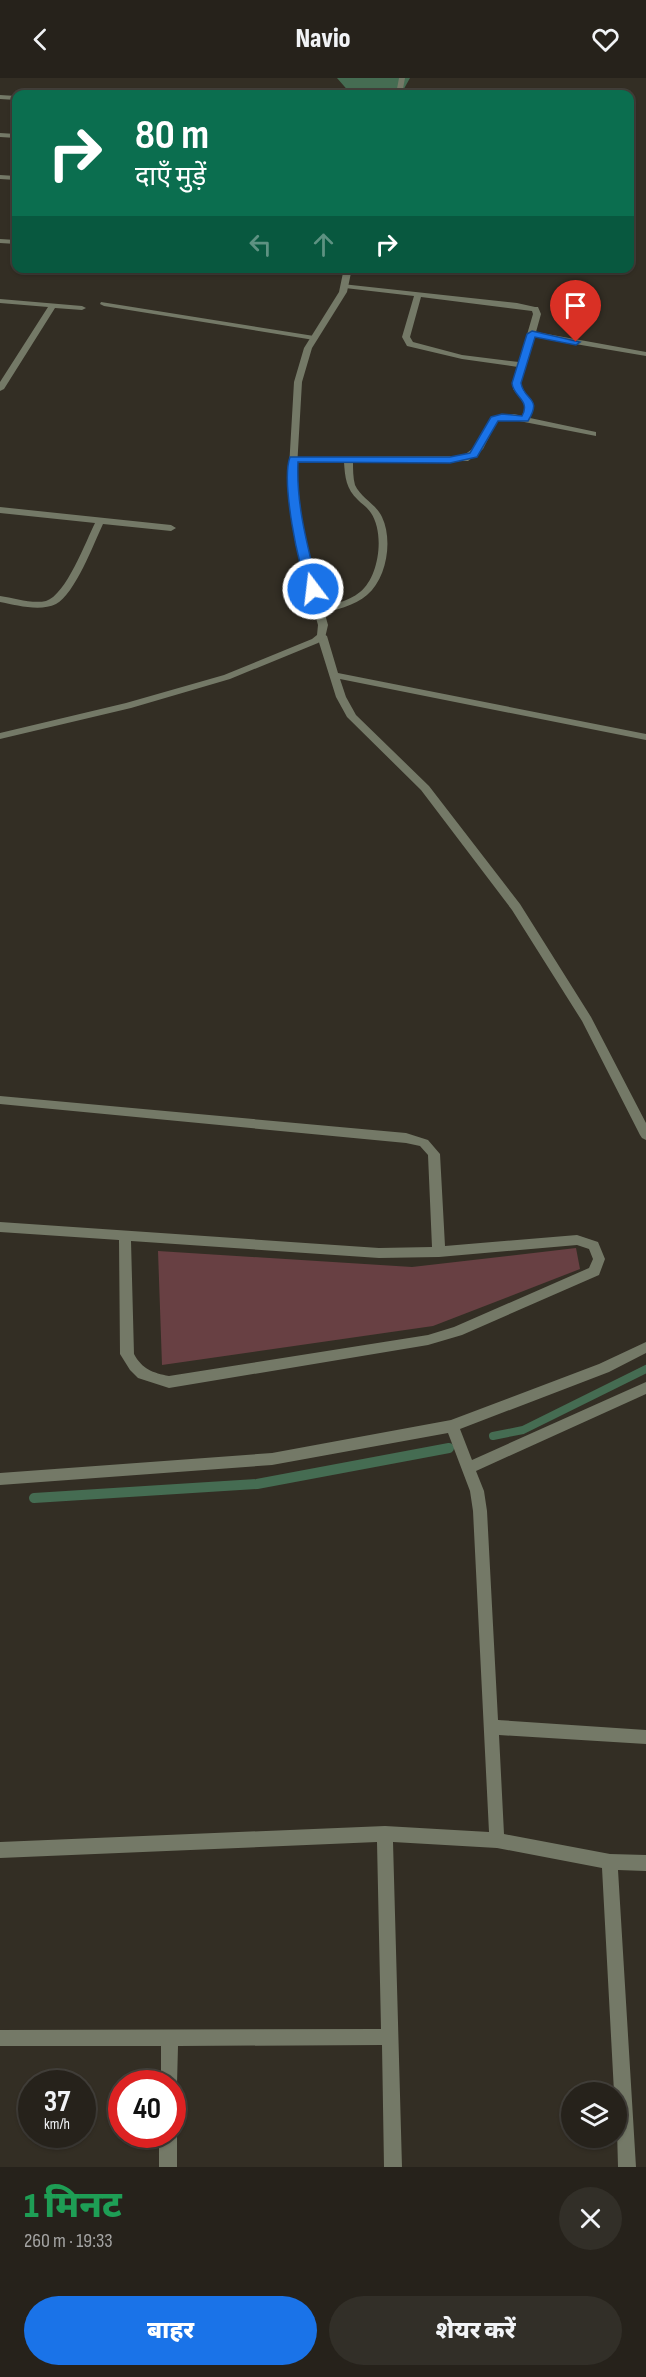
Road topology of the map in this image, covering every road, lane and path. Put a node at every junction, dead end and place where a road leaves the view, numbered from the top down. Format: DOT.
graph roads {
  1 [pos="347,273"];
  2 [pos="345,286"];
  3 [pos="418,294"];
  4 [pos="0,301"];
  5 [pos="104,304"];
  6 [pos="53,306"];
  7 [pos="82,308"];
  8 [pos="532,334"];
  9 [pos="315,338"];
  10 [pos="646,354"];
  11 [pos="523,365"];
  12 [pos="0,371"];
  13 [pos="11,372"];
  14 [pos="0,389"];
  15 [pos="525,419"];
  16 [pos="593,434"];
  17 [pos="293,459"];
  18 [pos="348,459"];
  19 [pos="0,510"];
  20 [pos="99,521"];
  21 [pos="171,528"];
  22 [pos="0,599"];
  23 [pos="319,611"];
  24 [pos="322,636"];
  25 [pos="335,675"];
  26 [pos="0,736"];
  27 [pos="646,737"];
  28 [pos="0,1100"];
  29 [pos="646,1134"];
  30 [pos="0,1227"];
  31 [pos="125,1236"];
  32 [pos="439,1252"];
  33 [pos="646,1347"];
  34 [pos="646,1388"];
  35 [pos="452,1426"];
  36 [pos="468,1468"];
  37 [pos="0,1479"];
  38 [pos="491,1727"];
  39 [pos="646,1737"];
  40 [pos="385,1834"];
  41 [pos="497,1840"];
  42 [pos="0,1850"];
  43 [pos="610,1862"];
  44 [pos="646,1863"];
  45 [pos="170,2037"];
  46 [pos="390,2037"];
  47 [pos="0,2038"];
  48 [pos="169,2070"];
  49 [pos="168,2148"];
  50 [pos="168,2167"];
  51 [pos="393,2167"];
  52 [pos="627,2167"];
  1 -- 2 [label="street"];
  2 -- 3 [label="street"];
  2 -- 9 [label="street"];
  3 -- 8 [label="street"];
  3 -- 11 [label="street"];
  4 -- 6 [label="street"];
  5 -- 9 [label="street"];
  6 -- 7 [label="street"];
  6 -- 13 [label="street"];
  8 -- 10 [label="street"];
  8 -- 11 [label="street"];
  9 -- 17 [label="street"];
  11 -- 15 [label="street"];
  12 -- 13 [label="street"];
  13 -- 14 [label="street"];
  15 -- 16 [label="street"];
  15 -- 18 [label="street"];
  17 -- 18 [label="street"];
  17 -- 23 [label="street"];
  18 -- 23 [label="street"];
  19 -- 20 [label="street"];
  20 -- 21 [label="street"];
  20 -- 22 [label="street"];
  23 -- 24 [label="street"];
  24 -- 25 [label="street"];
  24 -- 26 [label="street"];
  25 -- 27 [label="street"];
  25 -- 29 [label="street"];
  28 -- 32 [label="street"];
  30 -- 31 [label="street"];
  31 -- 32 [label="street"];
  31 -- 32 [label="street"];
  33 -- 35 [label="street"];
  34 -- 36 [label="street"];
  35 -- 36 [label="street"];
  35 -- 37 [label="street"];
  36 -- 38 [label="street"];
  38 -- 39 [label="street"];
  38 -- 41 [label="street"];
  40 -- 41 [label="street"];
  40 -- 42 [label="street"];
  40 -- 46 [label="street"];
  41 -- 43 [label="street"];
  43 -- 44 [label="street"];
  43 -- 52 [label="street"];
  45 -- 46 [label="street"];
  45 -- 47 [label="street"];
  45 -- 48 [label="street"];
  46 -- 51 [label="street"];
  49 -- 50 [label="street"];
}
